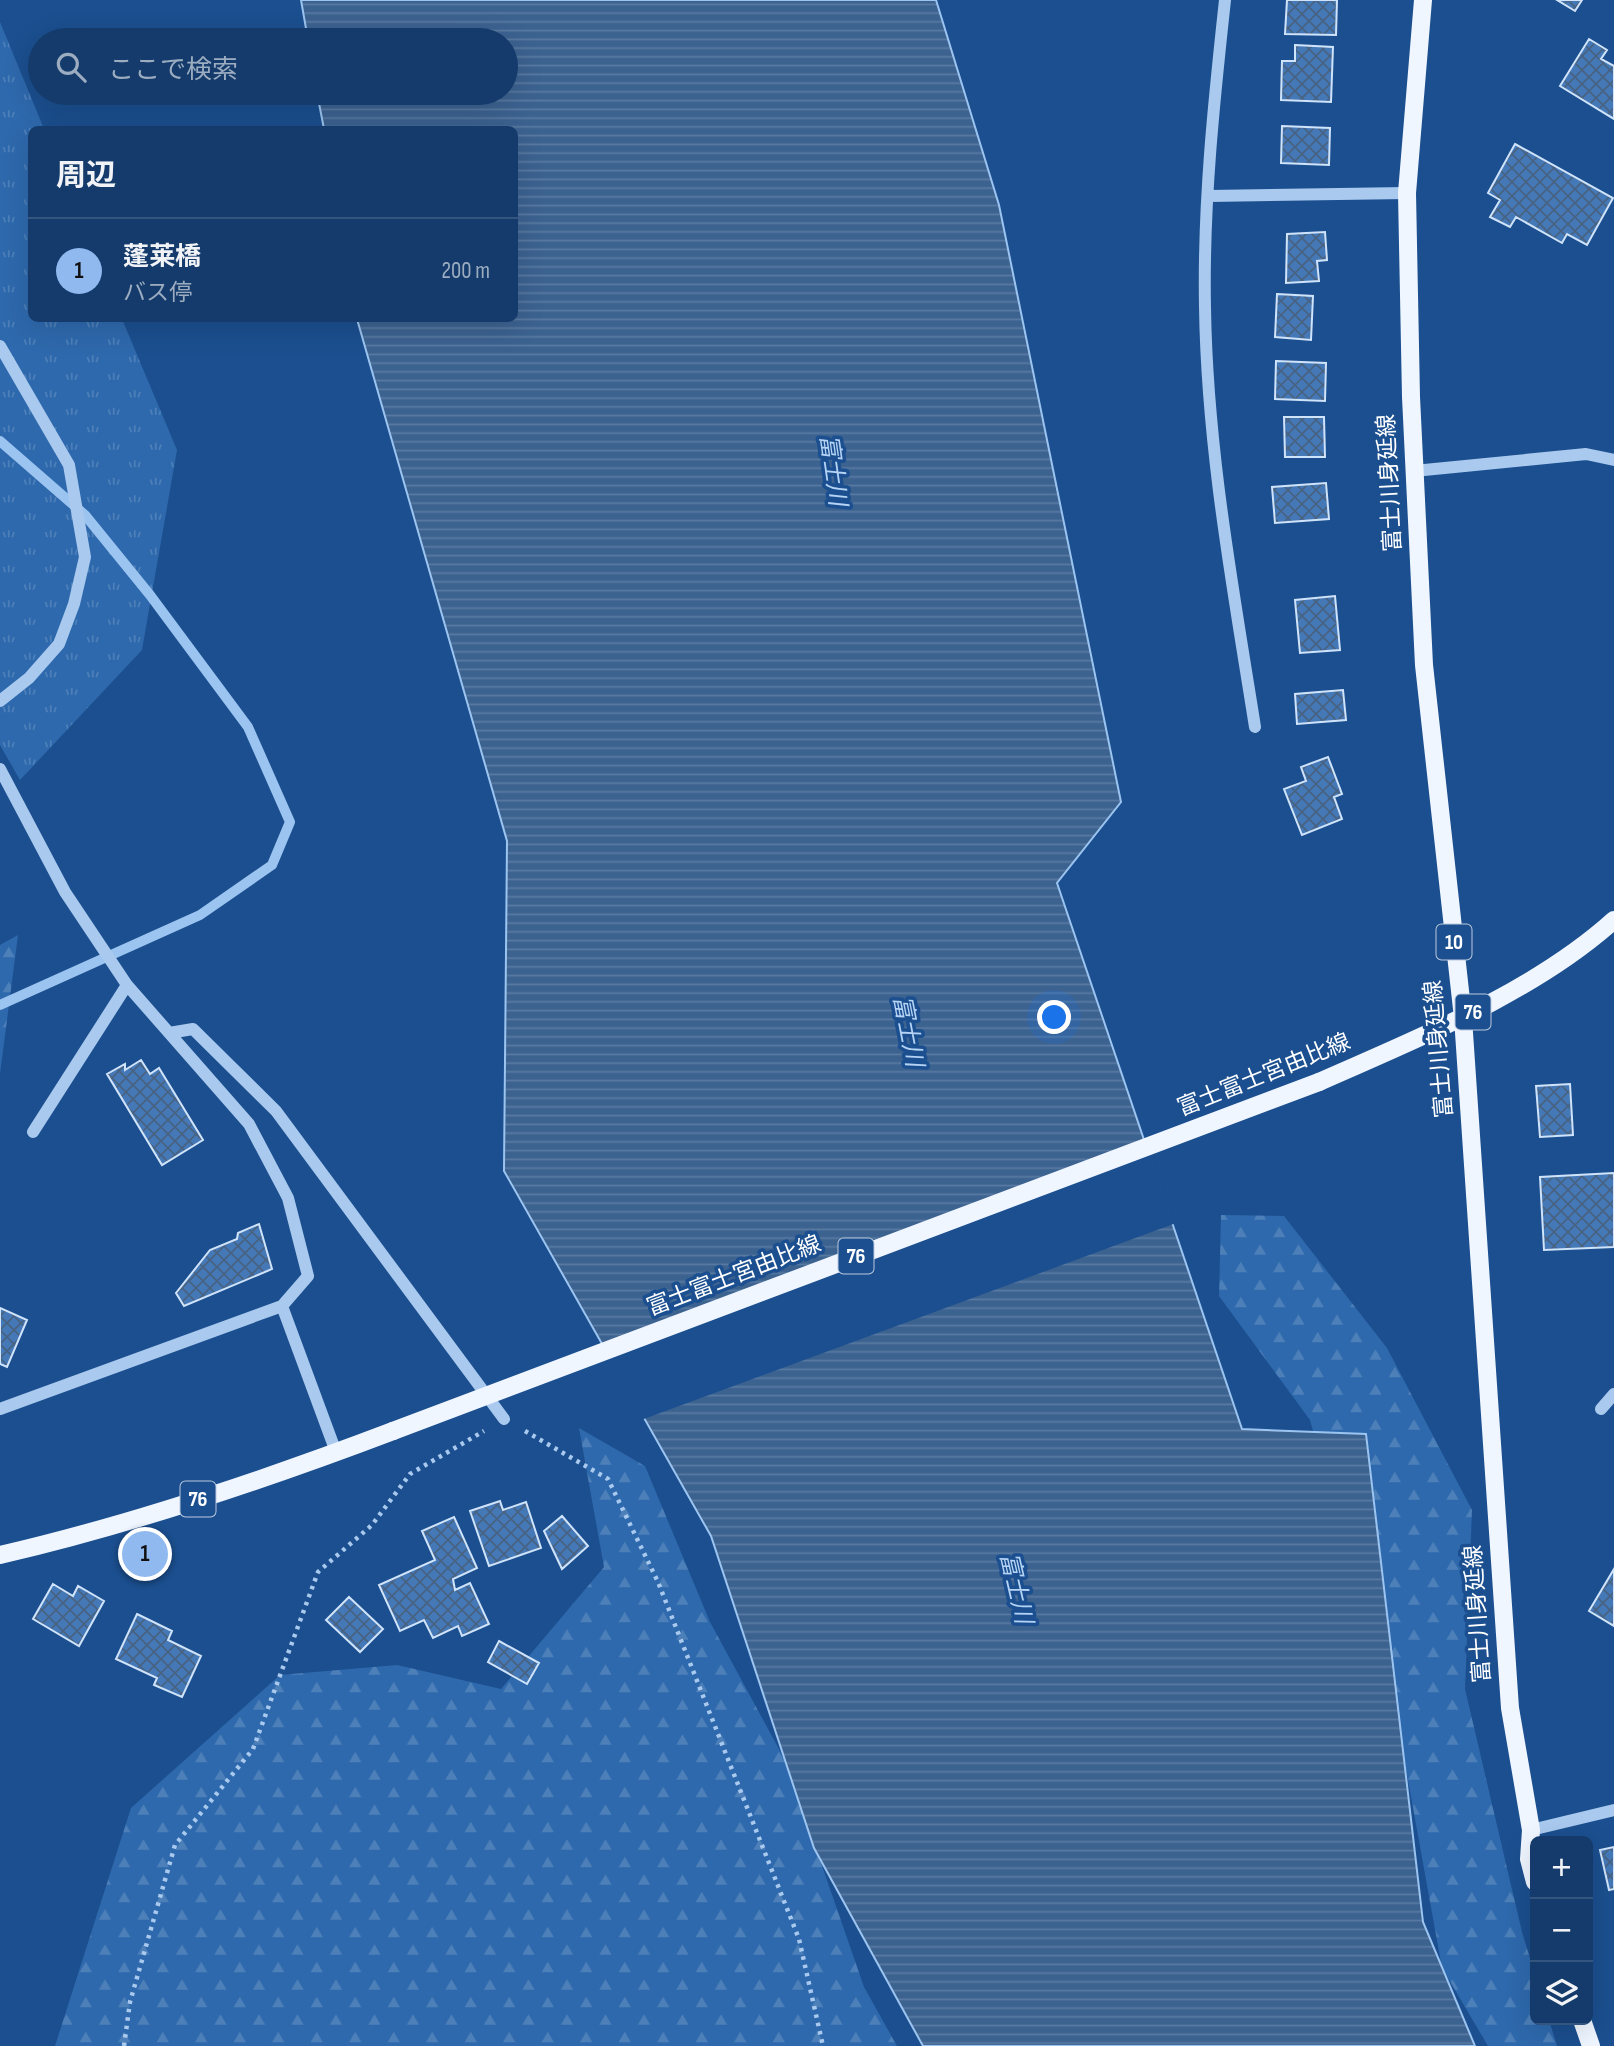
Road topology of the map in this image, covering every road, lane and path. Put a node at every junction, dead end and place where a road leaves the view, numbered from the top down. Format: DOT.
graph roads {
  1 [pos="1225,0"];
  2 [pos="1423,0"];
  3 [pos="1408,193"];
  4 [pos="1209,196"];
  5 [pos="0,346"];
  6 [pos="1614,460"];
  7 [pos="1414,471"];
  8 [pos="0,701"];
  9 [pos="1255,727"];
  10 [pos="0,769"];
  11 [pos="1614,920"];
  12 [pos="127,985"];
  13 [pos="1463,1018"];
  14 [pos="169,1033"];
  15 [pos="33,1132"];
  16 [pos="282,1306"];
  17 [pos="1614,1394"];
  18 [pos="0,1409"];
  19 [pos="1601,1409"];
  20 [pos="504,1419"];
  21 [pos="336,1452"];
  22 [pos="0,1555"];
  23 [pos="1614,1810"];
  24 [pos="1531,1830"];
  25 [pos="1531,1836"];
  26 [pos="1530,1844"];
  27 [pos="1530,1863"];
  28 [pos="1584,2025"];
  29 [pos="124,2046"];
  30 [pos="823,2046"];
  31 [pos="1591,2046"];
  1 -- 4 [label="street"];
  2 -- 3 [label="main road, 富士川身延線 / 10"];
  3 -- 4 [label="street"];
  3 -- 7 [label="main road, 富士川身延線 / 10"];
  4 -- 9 [label="street"];
  5 -- 8 [label="street"];
  6 -- 7 [label="street"];
  7 -- 13 [label="main road, 富士川身延線 / 10"];
  10 -- 12 [label="street"];
  11 -- 13 [label="main road, 富士富士宮由比線 / 76"];
  12 -- 14 [label="street"];
  12 -- 15 [label="street"];
  13 -- 21 [label="main road, 富士富士宮由比線 / 76, bridge"];
  13 -- 24 [label="main road, 富士川身延線 / 10"];
  14 -- 16 [label="street"];
  14 -- 20 [label="street"];
  16 -- 18 [label="street"];
  16 -- 21 [label="street"];
  17 -- 19 [label="street"];
  20 -- 29 [label="path"];
  20 -- 30 [label="path"];
  21 -- 22 [label="main road, 富士富士宮由比線 / 76"];
  23 -- 24 [label="street"];
  24 -- 25 [label="main road, 富士川身延線 / 10"];
  26 -- 27 [label="main road, 富士川身延線 / 10"];
  28 -- 31 [label="main road"];
}
